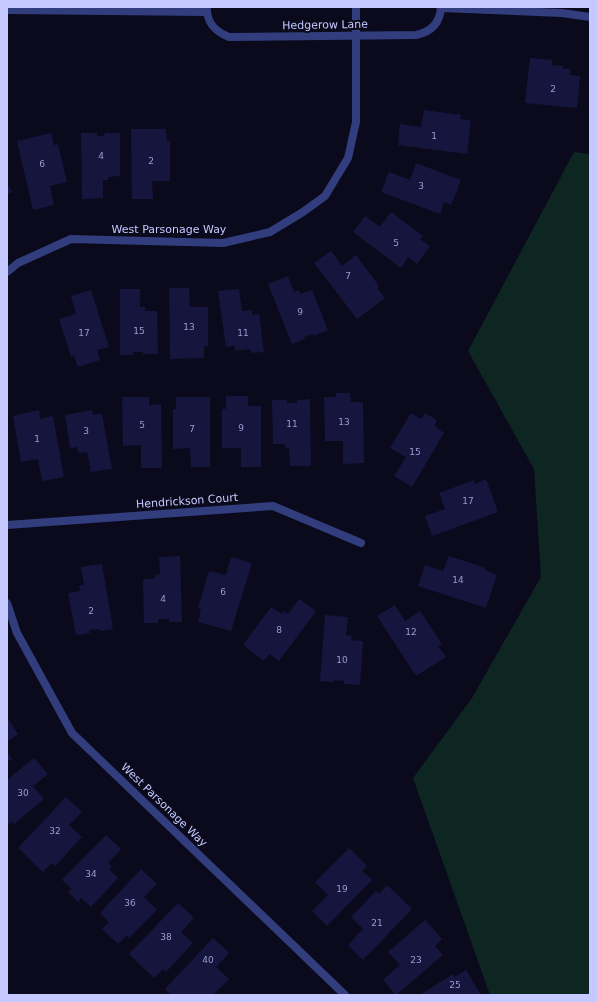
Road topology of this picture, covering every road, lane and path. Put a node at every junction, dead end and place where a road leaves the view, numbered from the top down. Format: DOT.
graph roads {
  1 [pos="356,8"];
  2 [pos="441,8"];
  3 [pos="207,9"];
  4 [pos="7,10"];
  5 [pos="590,17"];
  6 [pos="356,36"];
  7 [pos="7,272"];
  8 [pos="7,525"];
  9 [pos="361,543"];
  10 [pos="7,603"];
  11 [pos="345,995"];
  1 -- 6 [label="street, West Parsonage Way"];
  2 -- 5 [label="street, Hedgerow Lane"];
  2 -- 6 [label="street, Hedgerow Lane"];
  3 -- 4 [label="street, Hedgerow Lane"];
  3 -- 6 [label="street, Hedgerow Lane"];
  6 -- 7 [label="street, West Parsonage Way"];
  8 -- 9 [label="street, Hendrickson Court"];
  10 -- 11 [label="street, West Parsonage Way"];
}
